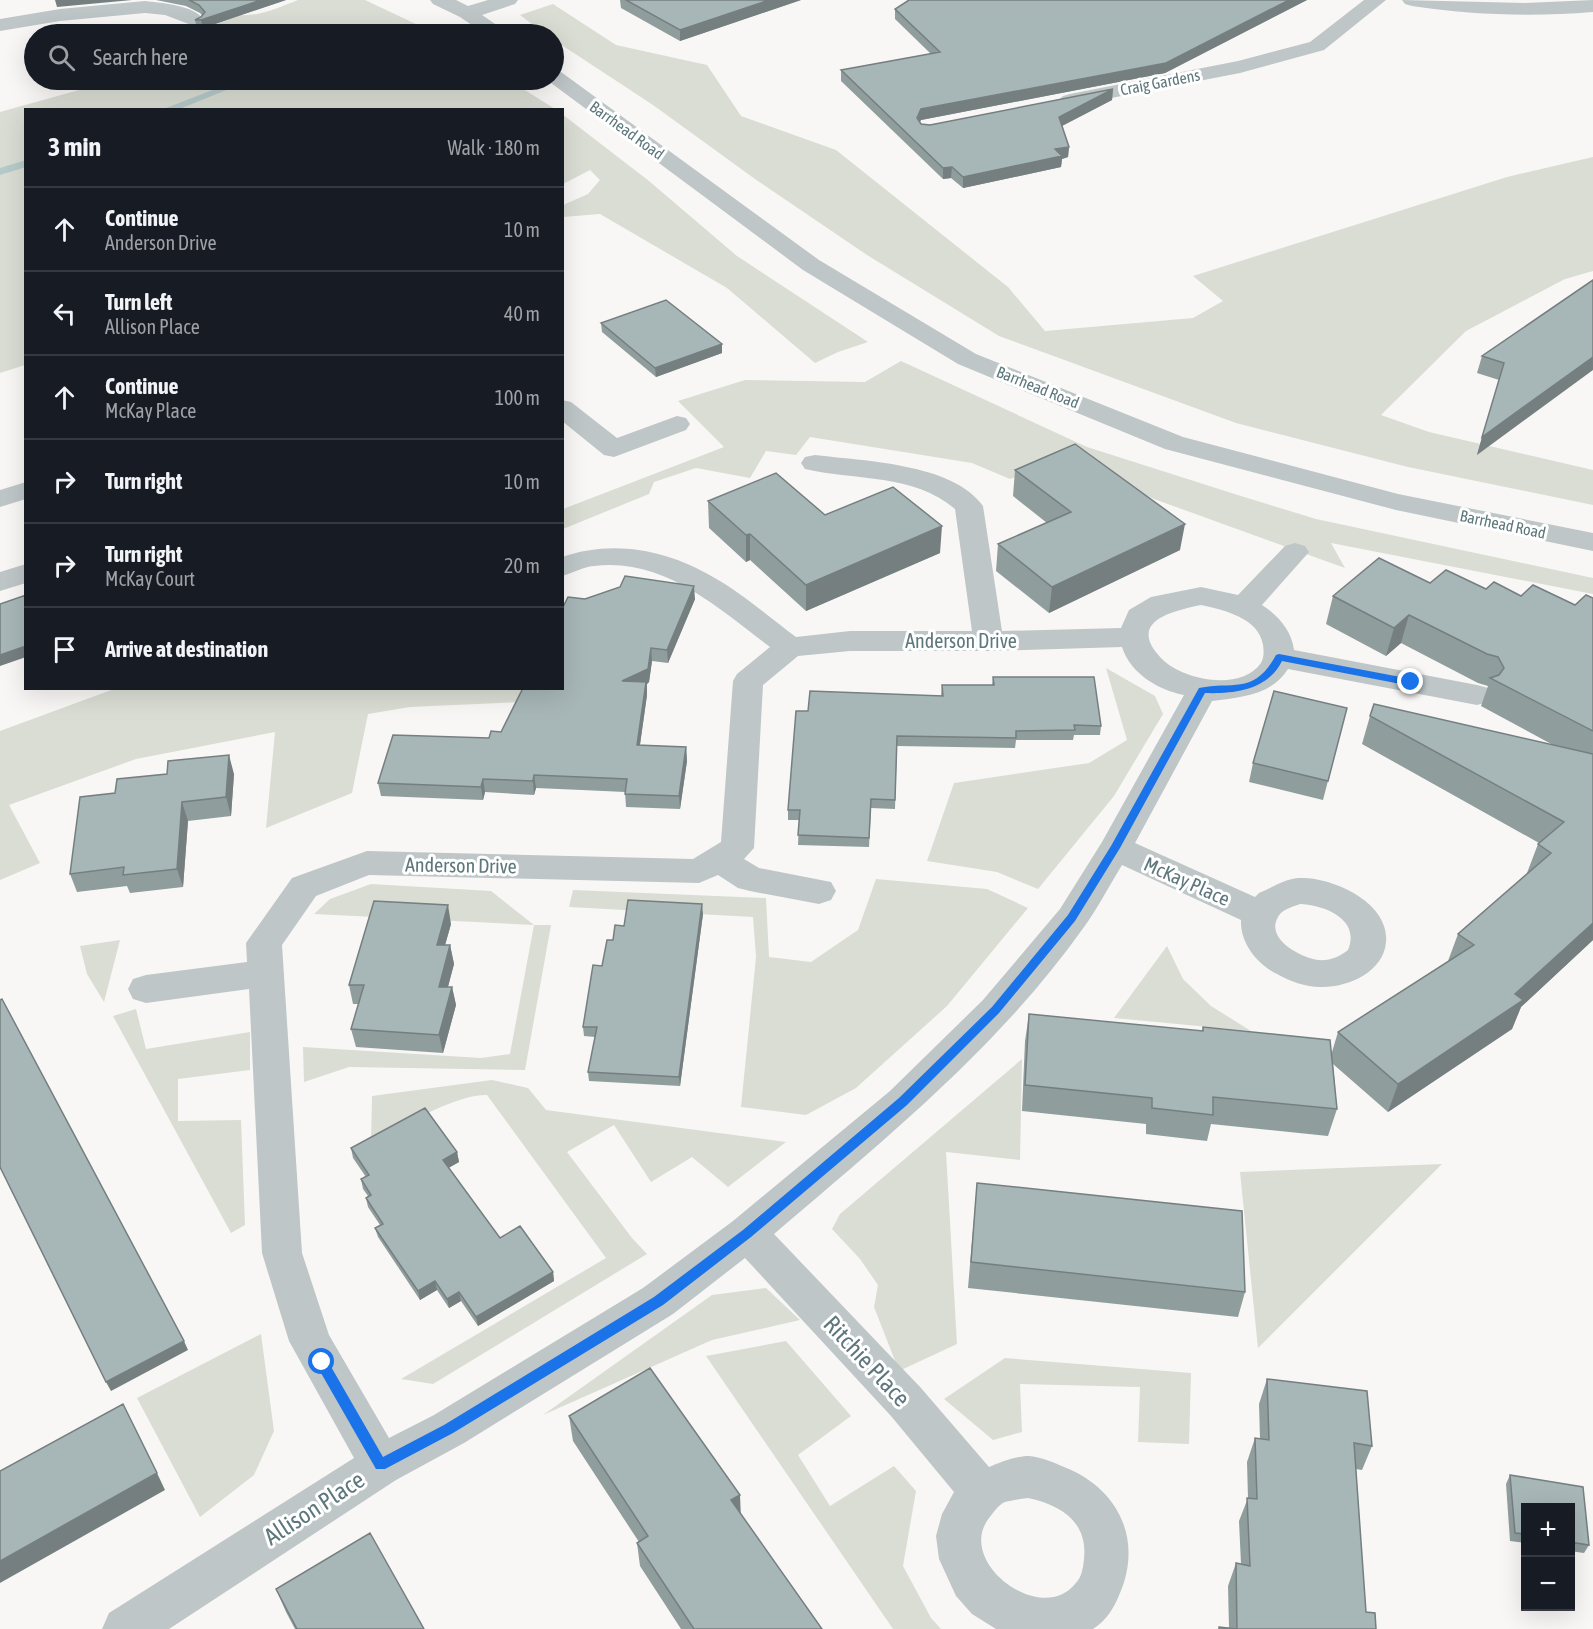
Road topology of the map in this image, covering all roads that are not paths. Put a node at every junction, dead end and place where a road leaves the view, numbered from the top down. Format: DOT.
graph roads {
  1 [pos="440,0"];
  2 [pos="508,0"];
  3 [pos="1376,0"];
  4 [pos="1412,0"];
  5 [pos="140,4"];
  6 [pos="1593,6"];
  7 [pos="468,13"];
  8 [pos="194,20"];
  9 [pos="483,24"];
  10 [pos="0,25"];
  11 [pos="564,83"];
  12 [pos="1056,103"];
  13 [pos="564,410"];
  14 [pos="677,424"];
  15 [pos="815,463"];
  16 [pos="24,491"];
  17 [pos="0,499"];
  18 [pos="1593,542"];
  19 [pos="1294,552"];
  20 [pos="564,566"];
  21 [pos="24,574"];
  22 [pos="0,582"];
  23 [pos="1243,607"];
  24 [pos="1132,637"];
  25 [pos="988,641"];
  26 [pos="790,647"];
  27 [pos="1279,657"];
  28 [pos="1202,690"];
  29 [pos="1477,695"];
  30 [pos="1115,848"];
  31 [pos="718,859"];
  32 [pos="819,891"];
  33 [pos="1259,914"];
  34 [pos="266,973"];
  35 [pos="146,988"];
  36 [pos="747,1233"];
  37 [pos="381,1465"];
  38 [pos="982,1492"];
  39 [pos="143,1624"];
  1 -- 7 [label="street"];
  2 -- 7 [label="street"];
  3 -- 12 [label="street, Craig Gardens"];
  4 -- 6 [label="street"];
  5 -- 8 [label="street"];
  5 -- 10 [label="street"];
  7 -- 9 [label="street"];
  11 -- 18 [label="street, Barrhead Road"];
  13 -- 14 [label="street"];
  15 -- 25 [label="street"];
  16 -- 17 [label="street"];
  19 -- 23 [label="street"];
  20 -- 26 [label="street"];
  21 -- 22 [label="street"];
  23 -- 24 [label="street"];
  23 -- 27 [label="street"];
  24 -- 25 [label="street, Anderson Drive"];
  24 -- 28 [label="street"];
  25 -- 26 [label="street, Anderson Drive"];
  26 -- 31 [label="street, Anderson Drive"];
  27 -- 28 [label="street"];
  27 -- 29 [label="street"];
  28 -- 30 [label="street"];
  30 -- 33 [label="street, McKay Place"];
  30 -- 36 [label="street"];
  31 -- 32 [label="street"];
  31 -- 34 [label="street, Anderson Drive"];
  34 -- 35 [label="street"];
  34 -- 37 [label="street, Anderson Drive"];
  36 -- 37 [label="street, Allison Place"];
  36 -- 38 [label="street, Ritchie Place"];
  37 -- 39 [label="street, Allison Place"];
}
